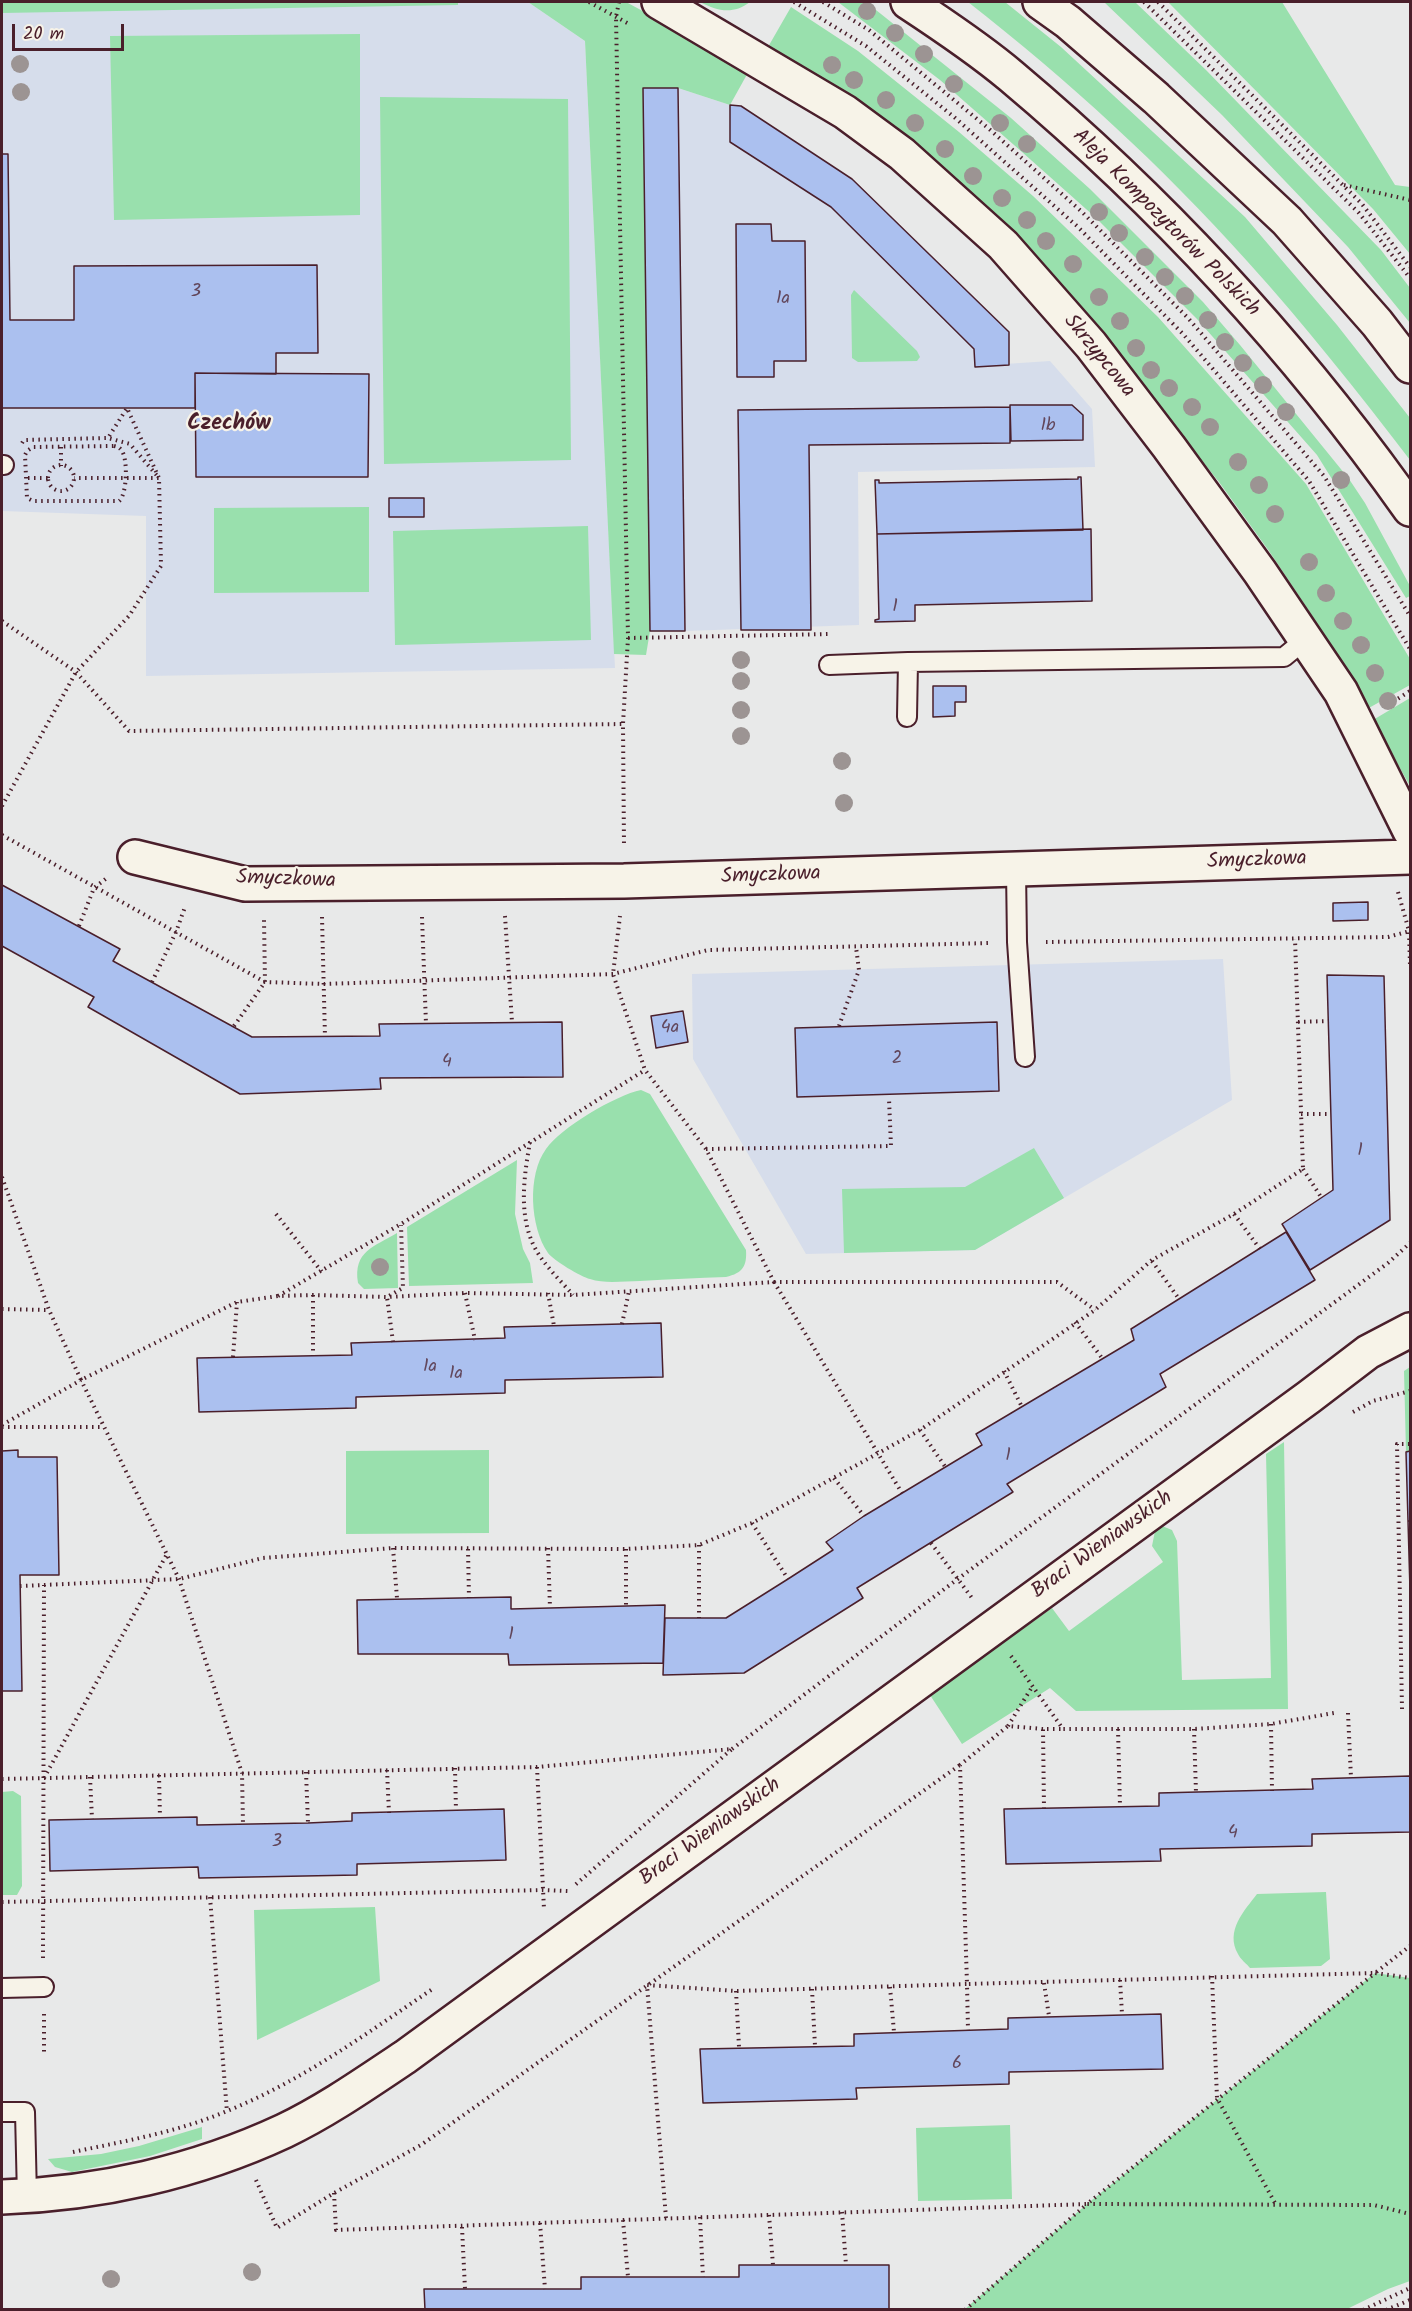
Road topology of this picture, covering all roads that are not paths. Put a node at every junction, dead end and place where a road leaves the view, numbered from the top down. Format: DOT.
graph roads {
  1 [pos="659,2"];
  2 [pos="908,2"];
  3 [pos="1040,2"];
  4 [pos="1066,12"];
  5 [pos="1410,366"];
  6 [pos="1410,509"];
  7 [pos="1306,639"];
  8 [pos="908,662"];
  9 [pos="829,665"];
  10 [pos="907,717"];
  11 [pos="1410,831"];
  12 [pos="135,857"];
  13 [pos="1399,857"];
  14 [pos="1016,870"];
  15 [pos="1026,1057"];
  16 [pos="1410,1306"];
  17 [pos="1410,1330"];
  18 [pos="1368,1352"];
  19 [pos="44,1987"];
  20 [pos="2,1988"];
  21 [pos="2,2112"];
  22 [pos="14,2197"];
  1 -- 7 [label="street, Skrzypcowa"];
  2 -- 6 [label="street, Aleja Kompozytorów Polskich"];
  3 -- 4 [label="street"];
  4 -- 5 [label="street"];
  7 -- 8 [label="lane"];
  7 -- 11 [label="street, Skrzypcowa"];
  8 -- 9 [label="lane"];
  8 -- 10 [label="lane"];
  12 -- 14 [label="street, Smyczkowa"];
  13 -- 14 [label="street, Smyczkowa"];
  14 -- 15 [label="lane"];
  16 -- 18 [label="street, Braci Wieniawskich"];
  17 -- 18 [label="street, Braci Wieniawskich"];
  18 -- 22 [label="street, Braci Wieniawskich"];
  19 -- 20 [label="lane"];
  21 -- 22 [label="lane"];
}
